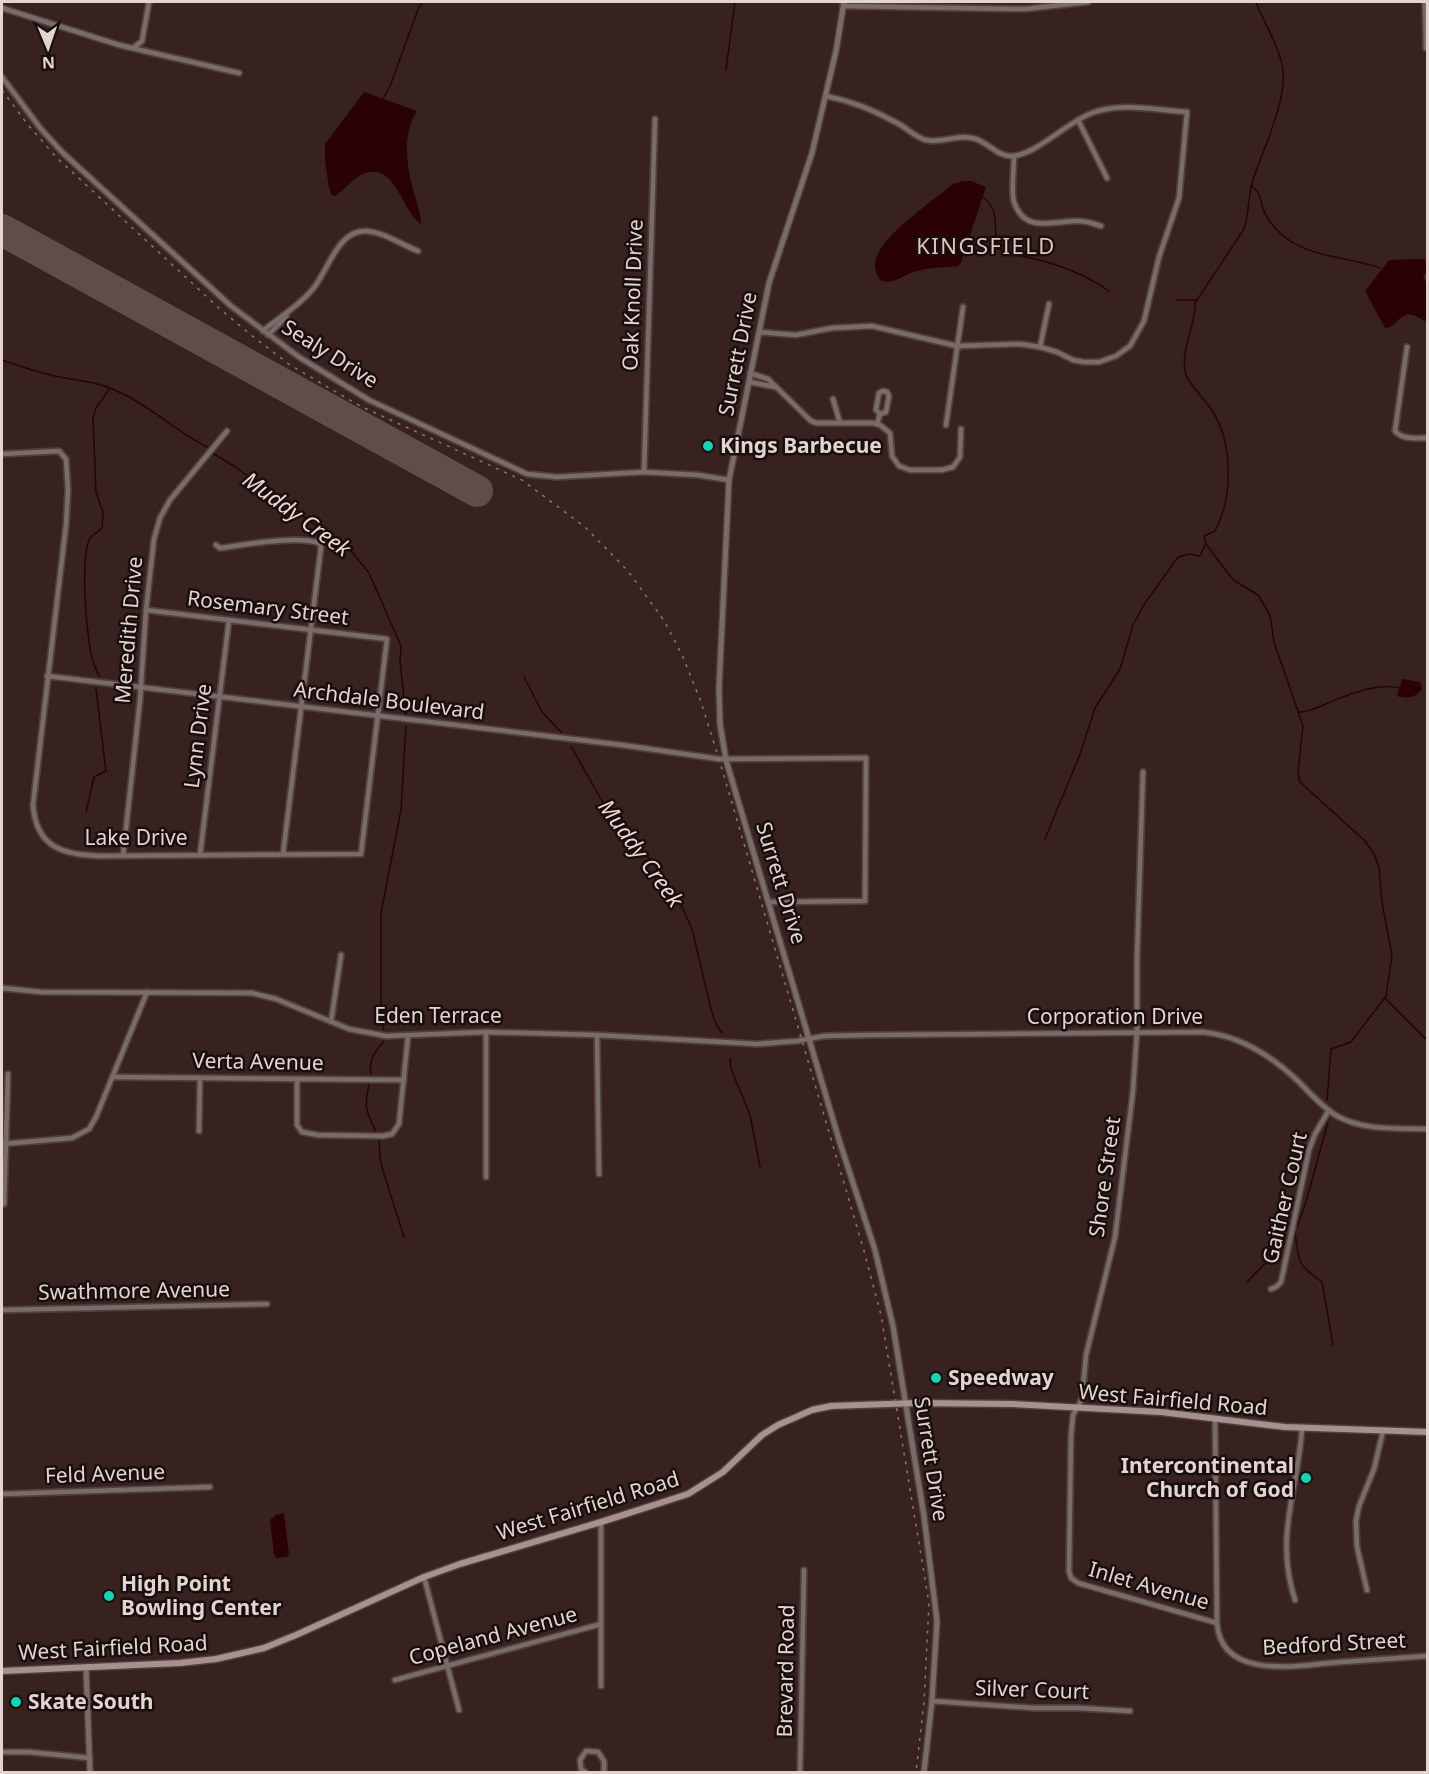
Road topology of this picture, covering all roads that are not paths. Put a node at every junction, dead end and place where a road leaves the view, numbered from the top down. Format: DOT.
graph roads {
  1 [pos="149,2"];
  2 [pos="1088,2"];
  3 [pos="1425,2"];
  4 [pos="843,4"];
  5 [pos="2,8"];
  6 [pos="132,48"];
  7 [pos="1426,48"];
  8 [pos="239,73"];
  9 [pos="2,77"];
  10 [pos="826,96"];
  11 [pos="655,119"];
  12 [pos="1078,120"];
  13 [pos="1014,156"];
  14 [pos="1107,178"];
  15 [pos="1101,226"];
  16 [pos="418,251"];
  17 [pos="1049,304"];
  18 [pos="963,307"];
  19 [pos="287,313"];
  20 [pos="263,331"];
  21 [pos="759,332"];
  22 [pos="268,335"];
  23 [pos="957,346"];
  24 [pos="1040,346"];
  25 [pos="1407,347"];
  26 [pos="750,373"];
  27 [pos="749,382"];
  28 [pos="777,387"];
  29 [pos="833,399"];
  30 [pos="880,414"];
  31 [pos="840,423"];
  32 [pos="877,424"];
  33 [pos="946,425"];
  34 [pos="961,429"];
  35 [pos="227,431"];
  36 [pos="1428,438"];
  37 [pos="2,454"];
  38 [pos="644,472"];
  39 [pos="729,480"];
  40 [pos="216,545"];
  41 [pos="146,610"];
  42 [pos="229,620"];
  43 [pos="310,630"];
  44 [pos="387,639"];
  45 [pos="47,676"];
  46 [pos="140,688"];
  47 [pos="219,697"];
  48 [pos="301,707"];
  49 [pos="377,716"];
  50 [pos="726,760"];
  51 [pos="1143,772"];
  52 [pos="283,854"];
  53 [pos="200,855"];
  54 [pos="123,856"];
  55 [pos="770,902"];
  56 [pos="341,955"];
  57 [pos="2,988"];
  58 [pos="147,992"];
  59 [pos="331,1022"];
  60 [pos="1137,1031"];
  61 [pos="486,1032"];
  62 [pos="597,1035"];
  63 [pos="408,1036"];
  64 [pos="810,1039"];
  65 [pos="8,1074"];
  66 [pos="112,1077"];
  67 [pos="200,1078"];
  68 [pos="297,1079"];
  69 [pos="404,1080"];
  70 [pos="1329,1110"];
  71 [pos="1428,1129"];
  72 [pos="199,1131"];
  73 [pos="4,1144"];
  74 [pos="599,1174"];
  75 [pos="486,1178"];
  76 [pos="4,1204"];
  77 [pos="1270,1289"];
  78 [pos="267,1304"];
  79 [pos="2,1310"];
  80 [pos="906,1404"];
  81 [pos="1078,1407"];
  82 [pos="1215,1418"];
  83 [pos="1302,1428"];
  84 [pos="1383,1431"];
  85 [pos="1428,1432"];
  86 [pos="210,1487"];
  87 [pos="2,1494"];
  88 [pos="601,1522"];
  89 [pos="804,1570"];
  90 [pos="424,1577"];
  91 [pos="1073,1580"];
  92 [pos="1367,1590"];
  93 [pos="1295,1600"];
  94 [pos="1217,1623"];
  95 [pos="601,1624"];
  96 [pos="1428,1656"];
  97 [pos="447,1666"];
  98 [pos="86,1667"];
  99 [pos="2,1671"];
  100 [pos="395,1680"];
  101 [pos="601,1686"];
  102 [pos="932,1701"];
  103 [pos="459,1710"];
  104 [pos="1130,1711"];
  105 [pos="2,1752"];
  106 [pos="90,1758"];
  107 [pos="90,1773"];
  108 [pos="585,1773"];
  109 [pos="604,1773"];
  110 [pos="800,1773"];
  111 [pos="924,1773"];
  1 -- 6 [label="street"];
  2 -- 4 [label="street"];
  3 -- 7 [label="street"];
  4 -- 10 [label="street, Surrett Drive"];
  5 -- 6 [label="street"];
  6 -- 8 [label="street"];
  9 -- 20 [label="street, Sealy Drive"];
  10 -- 13 [label="street"];
  10 -- 21 [label="street, Surrett Drive"];
  11 -- 38 [label="street, Oak Knoll Drive"];
  12 -- 13 [label="street"];
  12 -- 14 [label="street"];
  12 -- 24 [label="street"];
  13 -- 15 [label="street"];
  16 -- 19 [label="street"];
  17 -- 24 [label="street"];
  18 -- 23 [label="street"];
  19 -- 20 [label="street"];
  19 -- 22 [label="street"];
  20 -- 22 [label="street, Sealy Drive"];
  21 -- 23 [label="street"];
  21 -- 26 [label="street, Surrett Drive"];
  22 -- 38 [label="street, Sealy Drive"];
  23 -- 24 [label="street"];
  23 -- 33 [label="street"];
  25 -- 36 [label="street"];
  26 -- 27 [label="street, Surrett Drive"];
  26 -- 28 [label="street"];
  27 -- 28 [label="street"];
  27 -- 39 [label="street, Surrett Drive"];
  28 -- 31 [label="street"];
  29 -- 31 [label="street"];
  30 -- 30 [label="street"];
  30 -- 32 [label="street"];
  31 -- 32 [label="street"];
  32 -- 34 [label="street"];
  35 -- 41 [label="street, Meredith Drive"];
  37 -- 45 [label="street, Lake Drive"];
  38 -- 39 [label="street, Sealy Drive"];
  39 -- 50 [label="street, Surrett Drive"];
  40 -- 43 [label="street"];
  41 -- 42 [label="street, Rosemary Street"];
  41 -- 46 [label="street, Meredith Drive"];
  42 -- 43 [label="street, Rosemary Street"];
  42 -- 47 [label="street, Lynn Drive"];
  43 -- 44 [label="street, Rosemary Street"];
  43 -- 48 [label="street"];
  44 -- 49 [label="street, Lake Drive"];
  45 -- 46 [label="street, Archdale Boulevard"];
  45 -- 54 [label="street, Lake Drive"];
  46 -- 47 [label="street, Archdale Boulevard"];
  46 -- 54 [label="street, Meredith Drive"];
  47 -- 48 [label="street, Archdale Boulevard"];
  47 -- 53 [label="street, Lynn Drive"];
  48 -- 49 [label="street, Archdale Boulevard"];
  48 -- 52 [label="street"];
  49 -- 50 [label="street, Archdale Boulevard"];
  49 -- 52 [label="street, Lake Drive"];
  50 -- 55 [label="street, Surrett Drive"];
  50 -- 55 [label="street, Archdale Boulevard"];
  51 -- 60 [label="street, Shore Street"];
  52 -- 53 [label="street, Lake Drive"];
  53 -- 54 [label="street, Lake Drive"];
  55 -- 64 [label="street, Surrett Drive"];
  56 -- 59 [label="street"];
  57 -- 58 [label="street, Eden Terrace"];
  58 -- 59 [label="street, Eden Terrace"];
  58 -- 66 [label="street"];
  59 -- 63 [label="street, Eden Terrace"];
  60 -- 64 [label="street, Corporation Drive"];
  60 -- 70 [label="street, Corporation Drive"];
  60 -- 81 [label="street, Shore Street"];
  61 -- 62 [label="street, Eden Terrace"];
  61 -- 63 [label="street, Eden Terrace"];
  61 -- 75 [label="street"];
  62 -- 64 [label="street, Eden Terrace"];
  62 -- 74 [label="street"];
  63 -- 69 [label="street"];
  64 -- 80 [label="street, Surrett Drive"];
  65 -- 73 [label="street"];
  66 -- 67 [label="street, Verta Avenue"];
  66 -- 73 [label="street"];
  67 -- 68 [label="street, Verta Avenue"];
  67 -- 72 [label="street"];
  68 -- 69 [label="street, Verta Avenue"];
  68 -- 69 [label="street"];
  70 -- 71 [label="street, Corporation Drive"];
  70 -- 77 [label="street, Gaither Court"];
  73 -- 76 [label="street"];
  78 -- 79 [label="street, Swathmore Avenue"];
  80 -- 81 [label="main road, West Fairfield Road"];
  80 -- 88 [label="main road, West Fairfield Road"];
  80 -- 102 [label="street, Surrett Drive"];
  81 -- 82 [label="main road, West Fairfield Road"];
  81 -- 91 [label="street, Shore Street"];
  82 -- 83 [label="main road, West Fairfield Road"];
  82 -- 94 [label="street, Bedford Street"];
  83 -- 84 [label="main road, West Fairfield Road"];
  83 -- 93 [label="street"];
  84 -- 85 [label="main road, West Fairfield Road"];
  84 -- 92 [label="street"];
  86 -- 87 [label="street, Feld Avenue"];
  88 -- 90 [label="main road, West Fairfield Road"];
  88 -- 95 [label="street"];
  89 -- 110 [label="street, Brevard Road"];
  90 -- 97 [label="street"];
  90 -- 98 [label="main road, West Fairfield Road"];
  91 -- 94 [label="street, Inlet Avenue"];
  94 -- 96 [label="street, Bedford Street"];
  95 -- 97 [label="street, Copeland Avenue"];
  95 -- 101 [label="street"];
  97 -- 100 [label="street, Copeland Avenue"];
  97 -- 103 [label="street"];
  98 -- 99 [label="main road, West Fairfield Road"];
  98 -- 106 [label="street"];
  102 -- 104 [label="street, Silver Court"];
  102 -- 111 [label="street, Surrett Drive"];
  105 -- 106 [label="street"];
  106 -- 107 [label="street"];
  108 -- 109 [label="street"];
}
